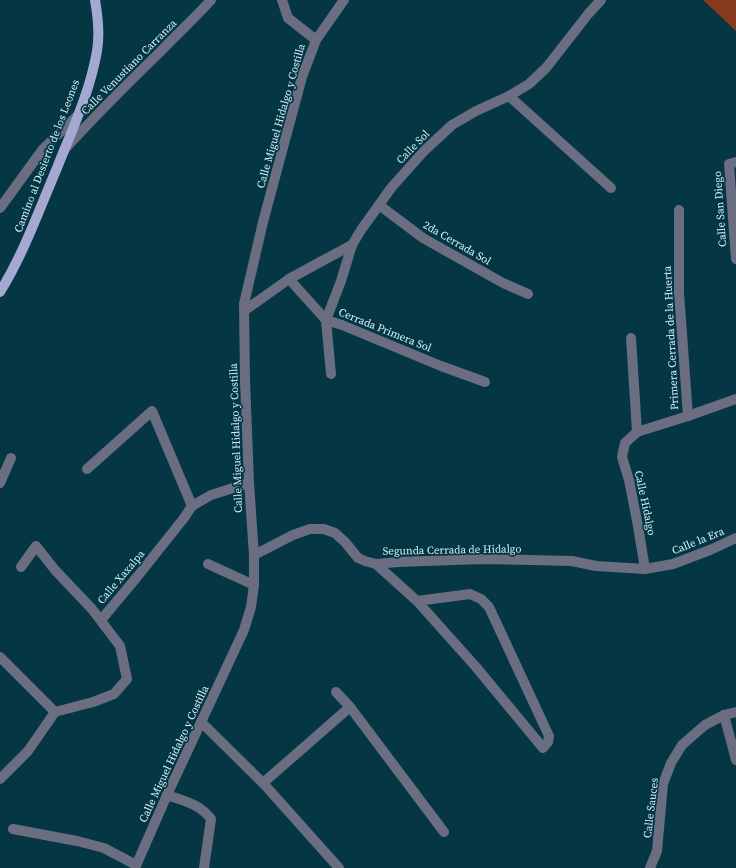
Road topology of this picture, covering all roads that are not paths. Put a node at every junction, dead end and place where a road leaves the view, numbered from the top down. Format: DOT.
graph roads {
  1 [pos="95,0"];
  2 [pos="211,0"];
  3 [pos="282,0"];
  4 [pos="344,0"];
  5 [pos="601,0"];
  6 [pos="316,40"];
  7 [pos="509,96"];
  8 [pos="78,115"];
  9 [pos="64,151"];
  10 [pos="736,162"];
  11 [pos="611,188"];
  12 [pos="379,205"];
  13 [pos="0,208"];
  14 [pos="679,210"];
  15 [pos="352,245"];
  16 [pos="736,259"];
  17 [pos="289,279"];
  18 [pos="0,292"];
  19 [pos="528,294"];
  20 [pos="244,310"];
  21 [pos="326,320"];
  22 [pos="631,338"];
  23 [pos="331,374"];
  24 [pos="485,382"];
  25 [pos="736,400"];
  26 [pos="688,416"];
  27 [pos="637,432"];
  28 [pos="11,458"];
  29 [pos="86,469"];
  30 [pos="0,483"];
  31 [pos="249,483"];
  32 [pos="192,506"];
  33 [pos="736,538"];
  34 [pos="254,555"];
  35 [pos="208,564"];
  36 [pos="376,564"];
  37 [pos="21,567"];
  38 [pos="645,569"];
  39 [pos="254,585"];
  40 [pos="417,601"];
  41 [pos="100,620"];
  42 [pos="0,657"];
  43 [pos="336,692"];
  44 [pos="350,708"];
  45 [pos="55,712"];
  46 [pos="736,712"];
  47 [pos="724,715"];
  48 [pos="201,722"];
  49 [pos="736,760"];
  50 [pos="0,779"];
  51 [pos="263,783"];
  52 [pos="167,796"];
  53 [pos="14,829"];
  54 [pos="444,832"];
  55 [pos="136,866"];
  56 [pos="204,868"];
  57 [pos="339,868"];
  58 [pos="650,868"];
  1 -- 8 [label="main road, Camino al Desierto de los Leones"];
  2 -- 9 [label="street, Calle Venustiano Carranza"];
  3 -- 6 [label="street"];
  4 -- 6 [label="street, Calle Miguel Hidalgo y Costilla"];
  5 -- 7 [label="street, Calle Sol"];
  6 -- 20 [label="street, Calle Miguel Hidalgo y Costilla"];
  7 -- 11 [label="street"];
  7 -- 12 [label="street, Calle Sol"];
  8 -- 9 [label="main road, Camino al Desierto de los Leones"];
  8 -- 13 [label="street"];
  9 -- 18 [label="main road, Camino al Desierto de los Leones"];
  10 -- 16 [label="street, Calle San Diego"];
  12 -- 15 [label="street, Calle Sol"];
  12 -- 19 [label="street, 2da Cerrada Sol"];
  14 -- 26 [label="street, Primera Cerrada de la Huerta"];
  15 -- 17 [label="street"];
  15 -- 21 [label="street, Calle Sol"];
  17 -- 20 [label="street"];
  17 -- 21 [label="street, Cerrada Primera Sol"];
  20 -- 31 [label="street, Calle Miguel Hidalgo y Costilla"];
  21 -- 23 [label="street"];
  21 -- 24 [label="street, Cerrada Primera Sol"];
  22 -- 27 [label="street"];
  25 -- 26 [label="street"];
  26 -- 27 [label="street"];
  27 -- 38 [label="street, Calle Hidalgo"];
  28 -- 30 [label="street"];
  29 -- 32 [label="street"];
  31 -- 32 [label="street, Calle Xaxalpa"];
  31 -- 34 [label="street, Calle Miguel Hidalgo y Costilla"];
  32 -- 41 [label="street, Calle Xaxalpa"];
  33 -- 38 [label="street, Calle la Era"];
  34 -- 36 [label="street, Segunda Cerrada de Hidalgo"];
  34 -- 39 [label="street, Calle Miguel Hidalgo y Costilla"];
  35 -- 39 [label="street"];
  36 -- 38 [label="street, Segunda Cerrada de Hidalgo"];
  36 -- 40 [label="street"];
  37 -- 41 [label="street"];
  39 -- 48 [label="street, Calle Miguel Hidalgo y Costilla"];
  40 -- 40 [label="street"];
  41 -- 45 [label="street, Calle Xaxalpa"];
  42 -- 45 [label="street"];
  43 -- 44 [label="street"];
  44 -- 51 [label="street"];
  44 -- 54 [label="street"];
  45 -- 50 [label="street"];
  46 -- 47 [label="street, Calle Sauces"];
  47 -- 49 [label="street"];
  47 -- 58 [label="street, Calle Sauces"];
  48 -- 51 [label="street"];
  48 -- 52 [label="street, Calle Miguel Hidalgo y Costilla"];
  51 -- 57 [label="street"];
  52 -- 55 [label="street, Calle Miguel Hidalgo y Costilla"];
  52 -- 56 [label="street"];
  53 -- 55 [label="street"];
}
